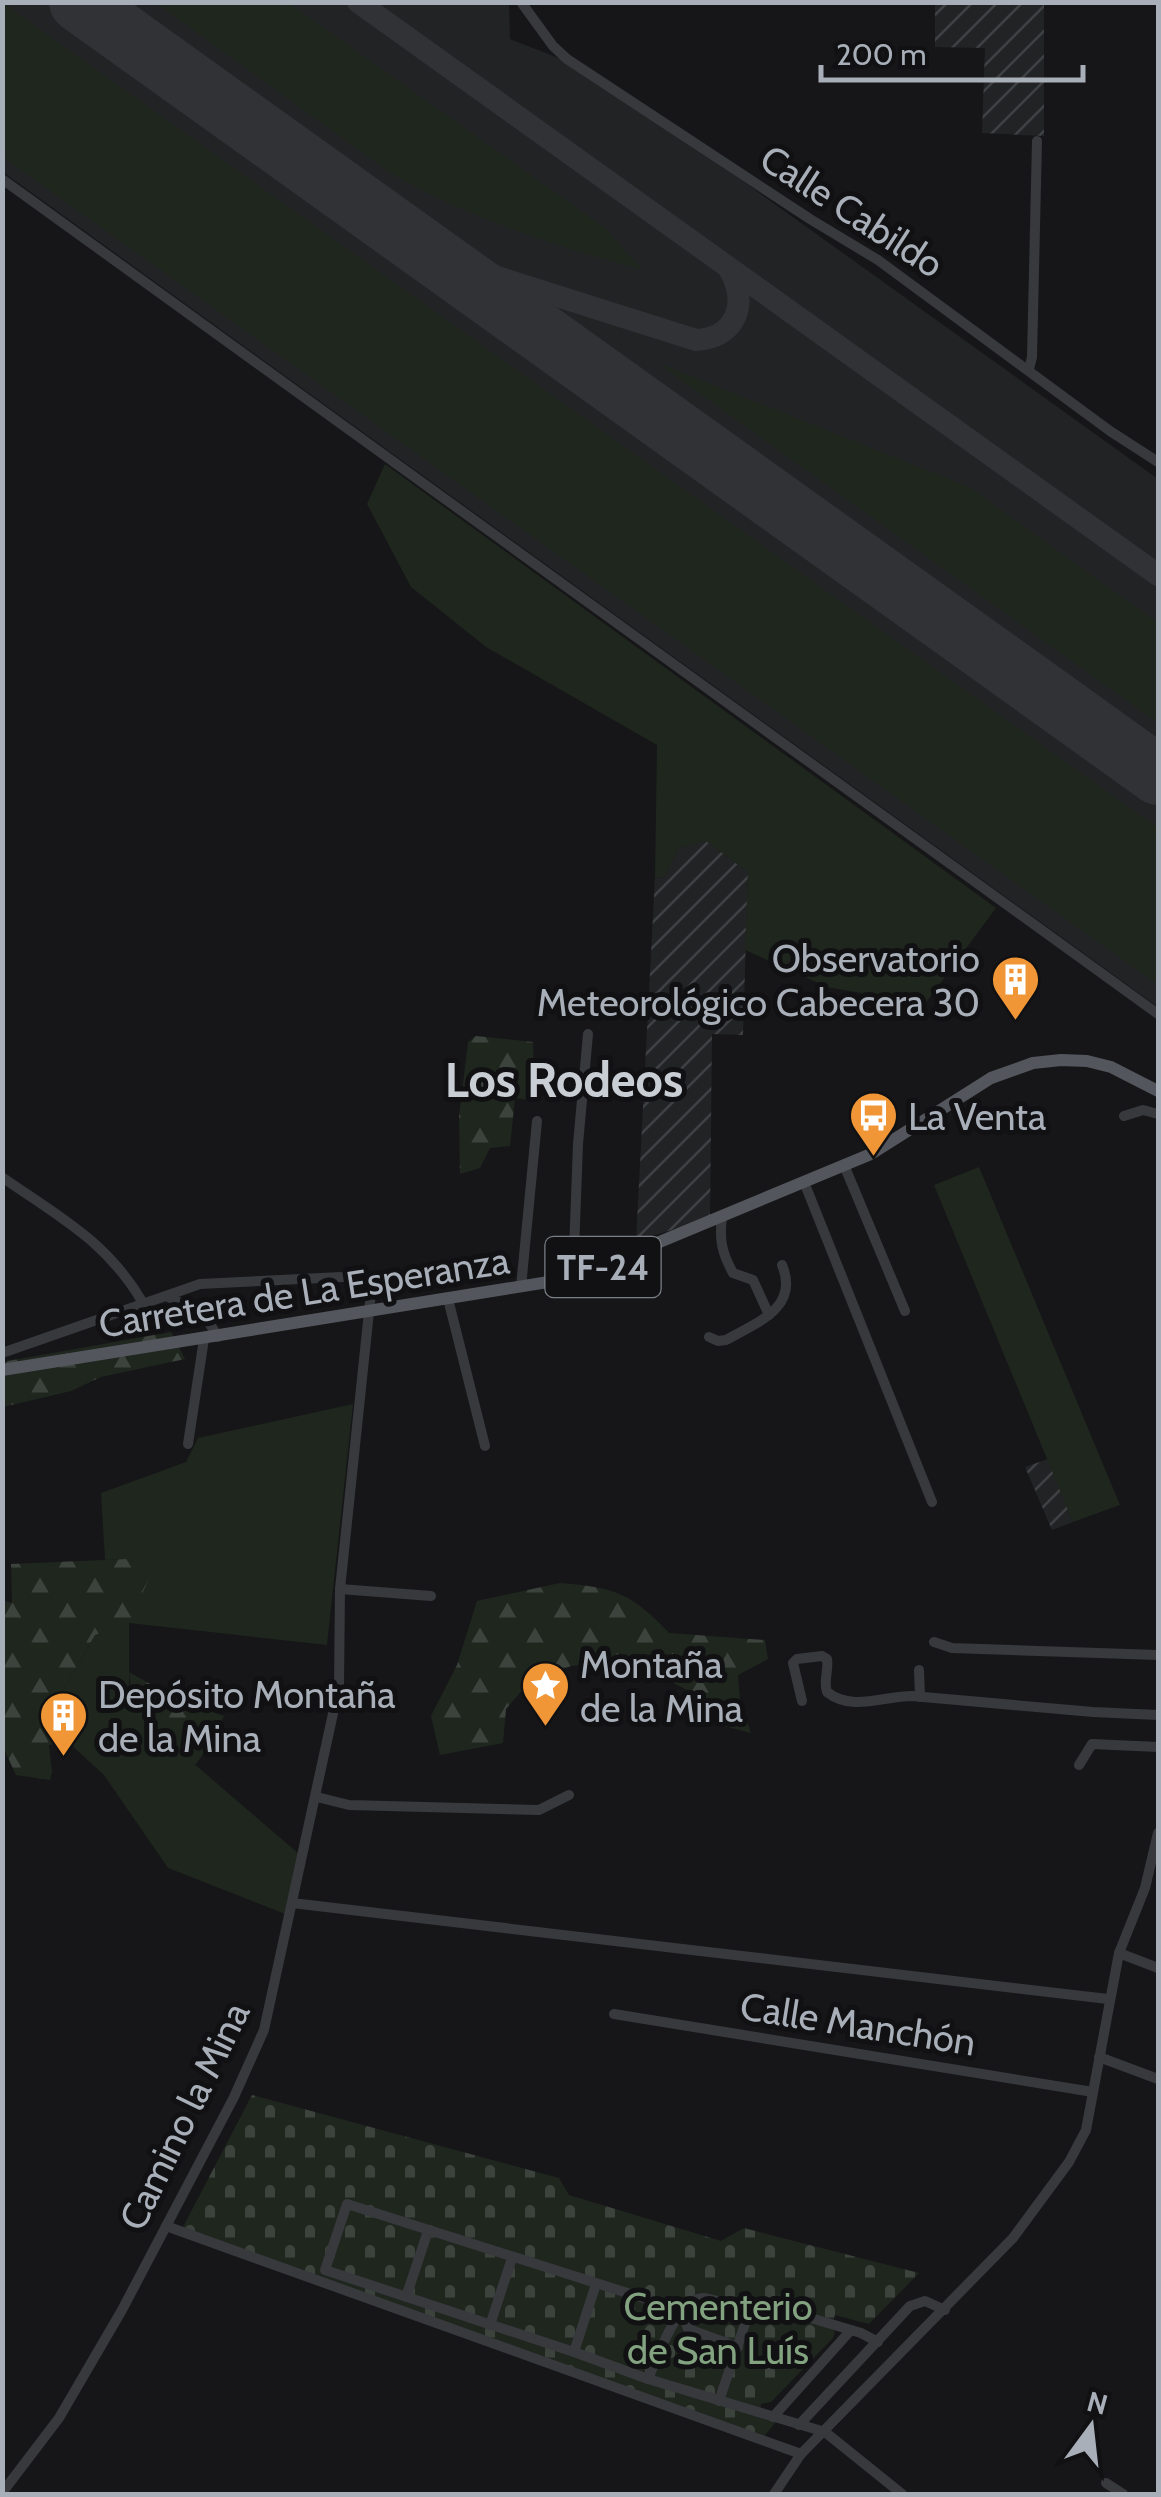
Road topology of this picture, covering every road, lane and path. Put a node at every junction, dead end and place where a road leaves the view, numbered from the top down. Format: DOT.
graph roads {
  1 [pos="521,2"];
  2 [pos="1037,141"];
  3 [pos="2,179"];
  4 [pos="1028,369"];
  5 [pos="1158,462"];
  6 [pos="1158,1014"];
  7 [pos="588,1034"];
  8 [pos="1158,1091"];
  9 [pos="1158,1114"];
  10 [pos="1124,1116"];
  11 [pos="537,1120"];
  12 [pos="844,1165"];
  13 [pos="2,1178"];
  14 [pos="804,1182"];
  15 [pos="722,1217"];
  16 [pos="782,1265"];
  17 [pos="572,1278"];
  18 [pos="521,1287"];
  19 [pos="167,1296"];
  20 [pos="448,1299"];
  21 [pos="142,1303"];
  22 [pos="368,1311"];
  23 [pos="905,1311"];
  24 [pos="769,1316"];
  25 [pos="211,1338"];
  26 [pos="709,1338"];
  27 [pos="2,1353"];
  28 [pos="2,1370"];
  29 [pos="188,1444"];
  30 [pos="485,1446"];
  31 [pos="932,1502"];
  32 [pos="340,1589"];
  33 [pos="431,1596"];
  34 [pos="934,1642"];
  35 [pos="1158,1655"];
  36 [pos="919,1670"];
  37 [pos="920,1697"];
  38 [pos="802,1701"];
  39 [pos="1158,1715"];
  40 [pos="1158,1747"];
  41 [pos="1079,1766"];
  42 [pos="569,1795"];
  43 [pos="317,1797"];
  44 [pos="1158,1841"];
  45 [pos="292,1902"];
  46 [pos="1119,1953"];
  47 [pos="1158,1968"];
  48 [pos="1108,1999"];
  49 [pos="614,2014"];
  50 [pos="1099,2057"];
  51 [pos="1158,2078"];
  52 [pos="1093,2092"];
  53 [pos="166,2226"];
  54 [pos="428,2231"];
  55 [pos="512,2258"];
  56 [pos="596,2284"];
  57 [pos="406,2297"];
  58 [pos="682,2310"];
  59 [pos="945,2310"];
  60 [pos="749,2312"];
  61 [pos="490,2325"];
  62 [pos="851,2330"];
  63 [pos="878,2342"];
  64 [pos="738,2346"];
  65 [pos="574,2352"];
  66 [pos="648,2379"];
  67 [pos="719,2401"];
  68 [pos="773,2417"];
  69 [pos="799,2425"];
  70 [pos="824,2432"];
  71 [pos="802,2454"];
  72 [pos="1106,2483"];
  73 [pos="2,2493"];
  74 [pos="774,2494"];
  75 [pos="902,2494"];
  76 [pos="1124,2494"];
  1 -- 4 [label="street, Calle Cabildo"];
  2 -- 4 [label="street"];
  3 -- 6 [label="street"];
  4 -- 5 [label="street, Calle Cabildo"];
  7 -- 17 [label="street"];
  8 -- 12 [label="main road, Carretera de La Esperanza / TF-24"];
  9 -- 10 [label="street"];
  11 -- 18 [label="street"];
  12 -- 14 [label="main road, Carretera de La Esperanza / TF-24"];
  12 -- 23 [label="street"];
  13 -- 21 [label="street"];
  14 -- 15 [label="main road, Carretera de La Esperanza / TF-24"];
  14 -- 31 [label="street"];
  15 -- 17 [label="main road, Carretera de La Esperanza / TF-24"];
  15 -- 24 [label="street"];
  16 -- 24 [label="street"];
  17 -- 18 [label="main road, Carretera de La Esperanza / TF-24"];
  18 -- 20 [label="main road, Carretera de La Esperanza / TF-24"];
  19 -- 21 [label="street"];
  19 -- 22 [label="street"];
  19 -- 25 [label="street"];
  20 -- 22 [label="main road, Carretera de La Esperanza / TF-24"];
  20 -- 30 [label="street"];
  21 -- 27 [label="street"];
  22 -- 25 [label="main road, Carretera de La Esperanza / TF-24"];
  22 -- 32 [label="street, Camino la Mina"];
  24 -- 26 [label="street"];
  25 -- 28 [label="main road, Carretera de La Esperanza / TF-24"];
  25 -- 29 [label="street"];
  32 -- 33 [label="street"];
  32 -- 43 [label="street, Camino la Mina"];
  34 -- 35 [label="street"];
  36 -- 37 [label="street"];
  37 -- 38 [label="street"];
  37 -- 39 [label="street"];
  40 -- 41 [label="street"];
  42 -- 43 [label="street"];
  43 -- 45 [label="street, Camino la Mina"];
  44 -- 46 [label="street"];
  45 -- 48 [label="street"];
  45 -- 53 [label="street, Camino la Mina"];
  46 -- 47 [label="street"];
  46 -- 48 [label="street"];
  48 -- 50 [label="street"];
  49 -- 52 [label="street, Calle Manchón"];
  50 -- 51 [label="street"];
  50 -- 52 [label="street"];
  52 -- 59 [label="street"];
  53 -- 71 [label="street"];
  53 -- 73 [label="street, Camino la Mina"];
  54 -- 55 [label="street"];
  54 -- 57 [label="street"];
  54 -- 57 [label="street"];
  55 -- 56 [label="street"];
  55 -- 61 [label="street"];
  56 -- 58 [label="street"];
  56 -- 65 [label="street"];
  57 -- 61 [label="street"];
  58 -- 60 [label="street"];
  58 -- 64 [label="street"];
  58 -- 66 [label="street"];
  59 -- 63 [label="street"];
  59 -- 70 [label="street"];
  60 -- 62 [label="street"];
  60 -- 64 [label="street"];
  61 -- 65 [label="street"];
  62 -- 63 [label="street"];
  62 -- 68 [label="street"];
  63 -- 69 [label="street"];
  64 -- 67 [label="street"];
  65 -- 66 [label="street"];
  66 -- 67 [label="street"];
  67 -- 68 [label="street"];
  68 -- 69 [label="street"];
  69 -- 70 [label="street"];
  70 -- 71 [label="street"];
  70 -- 75 [label="street"];
  71 -- 74 [label="street"];
  72 -- 76 [label="street"];
}
